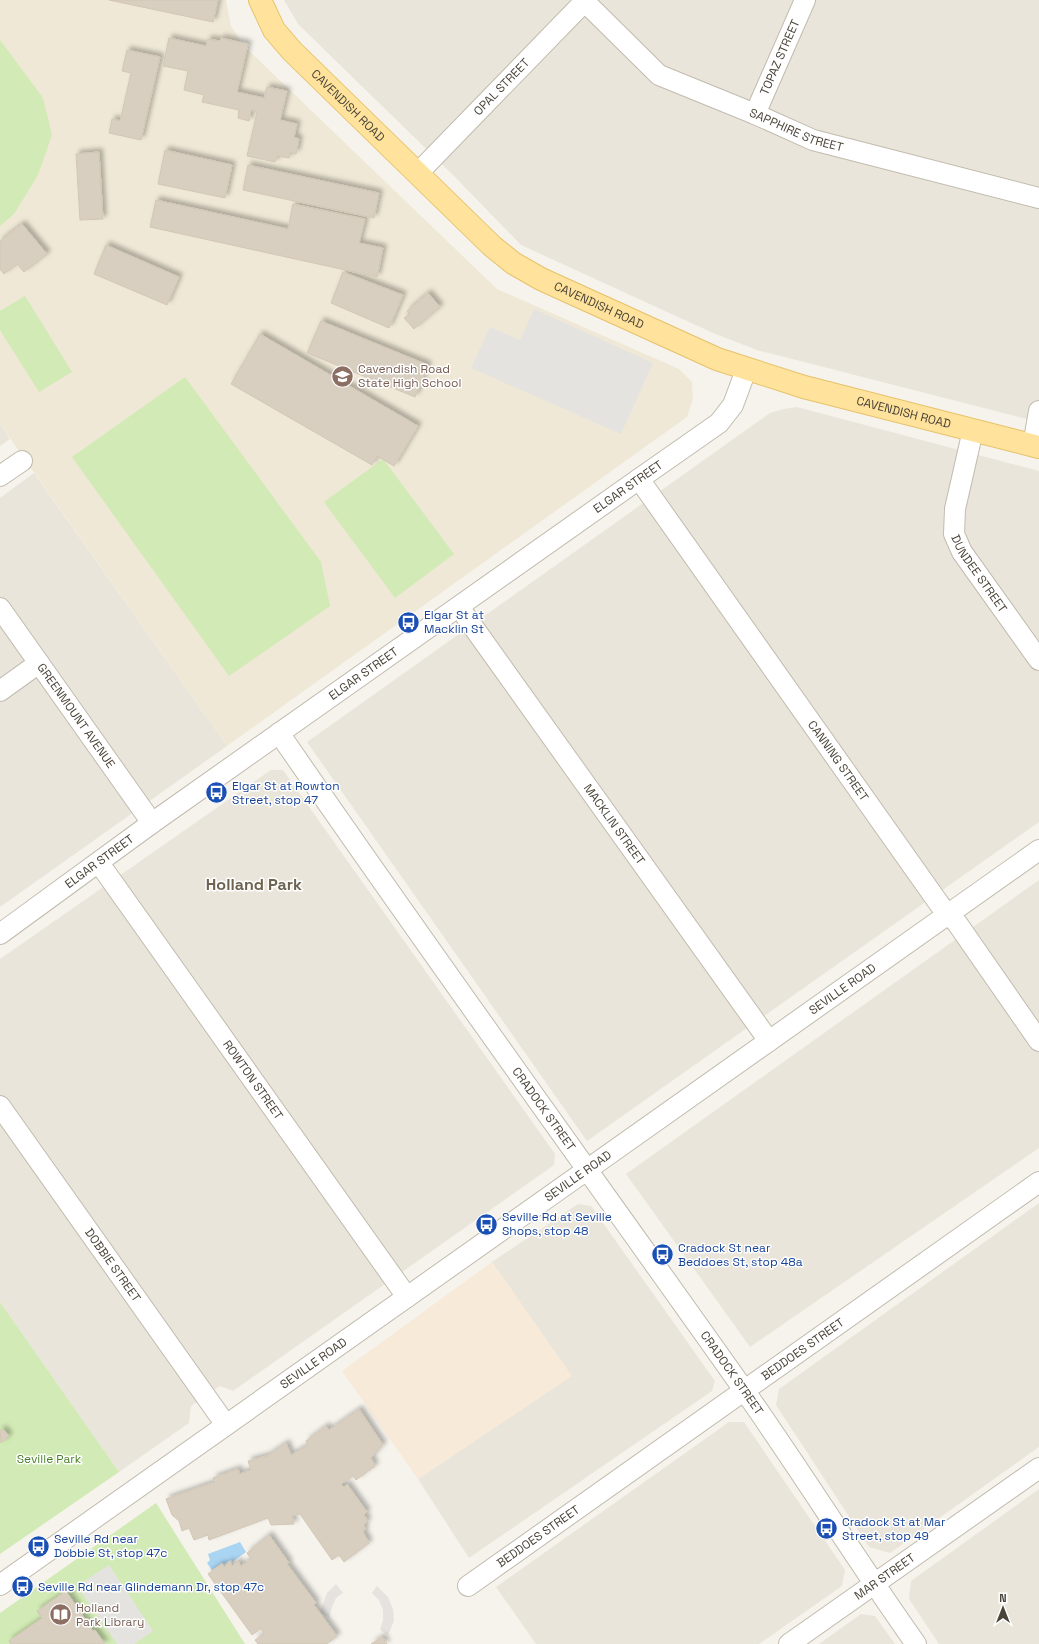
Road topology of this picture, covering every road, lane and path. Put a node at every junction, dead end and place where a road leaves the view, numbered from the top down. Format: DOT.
graph roads {
  1 [pos="260,0"];
  2 [pos="804,0"];
  3 [pos="584,1"];
  4 [pos="755,114"];
  5 [pos="418,173"];
  6 [pos="1039,198"];
  7 [pos="746,370"];
  8 [pos="1039,411"];
  9 [pos="973,430"];
  10 [pos="1036,446"];
  11 [pos="22,461"];
  12 [pos="0,476"];
  13 [pos="639,479"];
  14 [pos="459,607"];
  15 [pos="0,608"];
  16 [pos="1039,660"];
  17 [pos="39,663"];
  18 [pos="0,691"];
  19 [pos="279,733"];
  20 [pos="152,823"];
  21 [pos="1039,850"];
  22 [pos="99,863"];
  23 [pos="948,915"];
  24 [pos="0,934"];
  25 [pos="769,1041"];
  26 [pos="1039,1041"];
  27 [pos="0,1106"];
  28 [pos="586,1170"];
  29 [pos="1039,1182"];
  30 [pos="407,1297"];
  31 [pos="744,1390"];
  32 [pos="226,1425"];
  33 [pos="1039,1468"];
  34 [pos="874,1584"];
  35 [pos="0,1585"];
  36 [pos="468,1586"];
  37 [pos="789,1644"];
  38 [pos="916,1644"];
  1 -- 5 [label="main road, CAVENDISH ROAD"];
  2 -- 4 [label="street, TOPAZ STREET"];
  3 -- 4 [label="street, SAPPHIRE STREET"];
  3 -- 5 [label="street, OPAL STREET"];
  4 -- 6 [label="street, SAPPHIRE STREET"];
  5 -- 7 [label="main road, CAVENDISH ROAD"];
  7 -- 9 [label="main road, CAVENDISH ROAD"];
  7 -- 13 [label="street, ELGAR STREET"];
  8 -- 10 [label="street"];
  9 -- 10 [label="main road, CAVENDISH ROAD"];
  9 -- 16 [label="street, DUNDEE STREET"];
  11 -- 12 [label="street"];
  13 -- 14 [label="street, ELGAR STREET"];
  13 -- 23 [label="street, CANNING STREET"];
  14 -- 19 [label="street, ELGAR STREET"];
  14 -- 25 [label="street, MACKLIN STREET"];
  15 -- 17 [label="street, GREENMOUNT AVENUE"];
  17 -- 18 [label="street"];
  17 -- 20 [label="street, GREENMOUNT AVENUE"];
  19 -- 20 [label="street, ELGAR STREET"];
  19 -- 28 [label="street, CRADOCK STREET"];
  20 -- 22 [label="street, ELGAR STREET"];
  21 -- 23 [label="street, SEVILLE ROAD"];
  22 -- 24 [label="street, ELGAR STREET"];
  22 -- 30 [label="street, ROWTON STREET"];
  23 -- 25 [label="street, SEVILLE ROAD"];
  23 -- 26 [label="street, CANNING STREET"];
  25 -- 28 [label="street, SEVILLE ROAD"];
  27 -- 32 [label="street, DOBBIE STREET"];
  28 -- 30 [label="street, SEVILLE ROAD"];
  28 -- 31 [label="street, CRADOCK STREET"];
  29 -- 31 [label="street, BEDDOES STREET"];
  30 -- 32 [label="street, SEVILLE ROAD"];
  31 -- 34 [label="street, CRADOCK STREET"];
  31 -- 36 [label="street, BEDDOES STREET"];
  32 -- 35 [label="street, SEVILLE ROAD"];
  33 -- 34 [label="street, MAR STREET"];
  34 -- 37 [label="street, MAR STREET"];
  34 -- 38 [label="street, CRADOCK STREET"];
}
